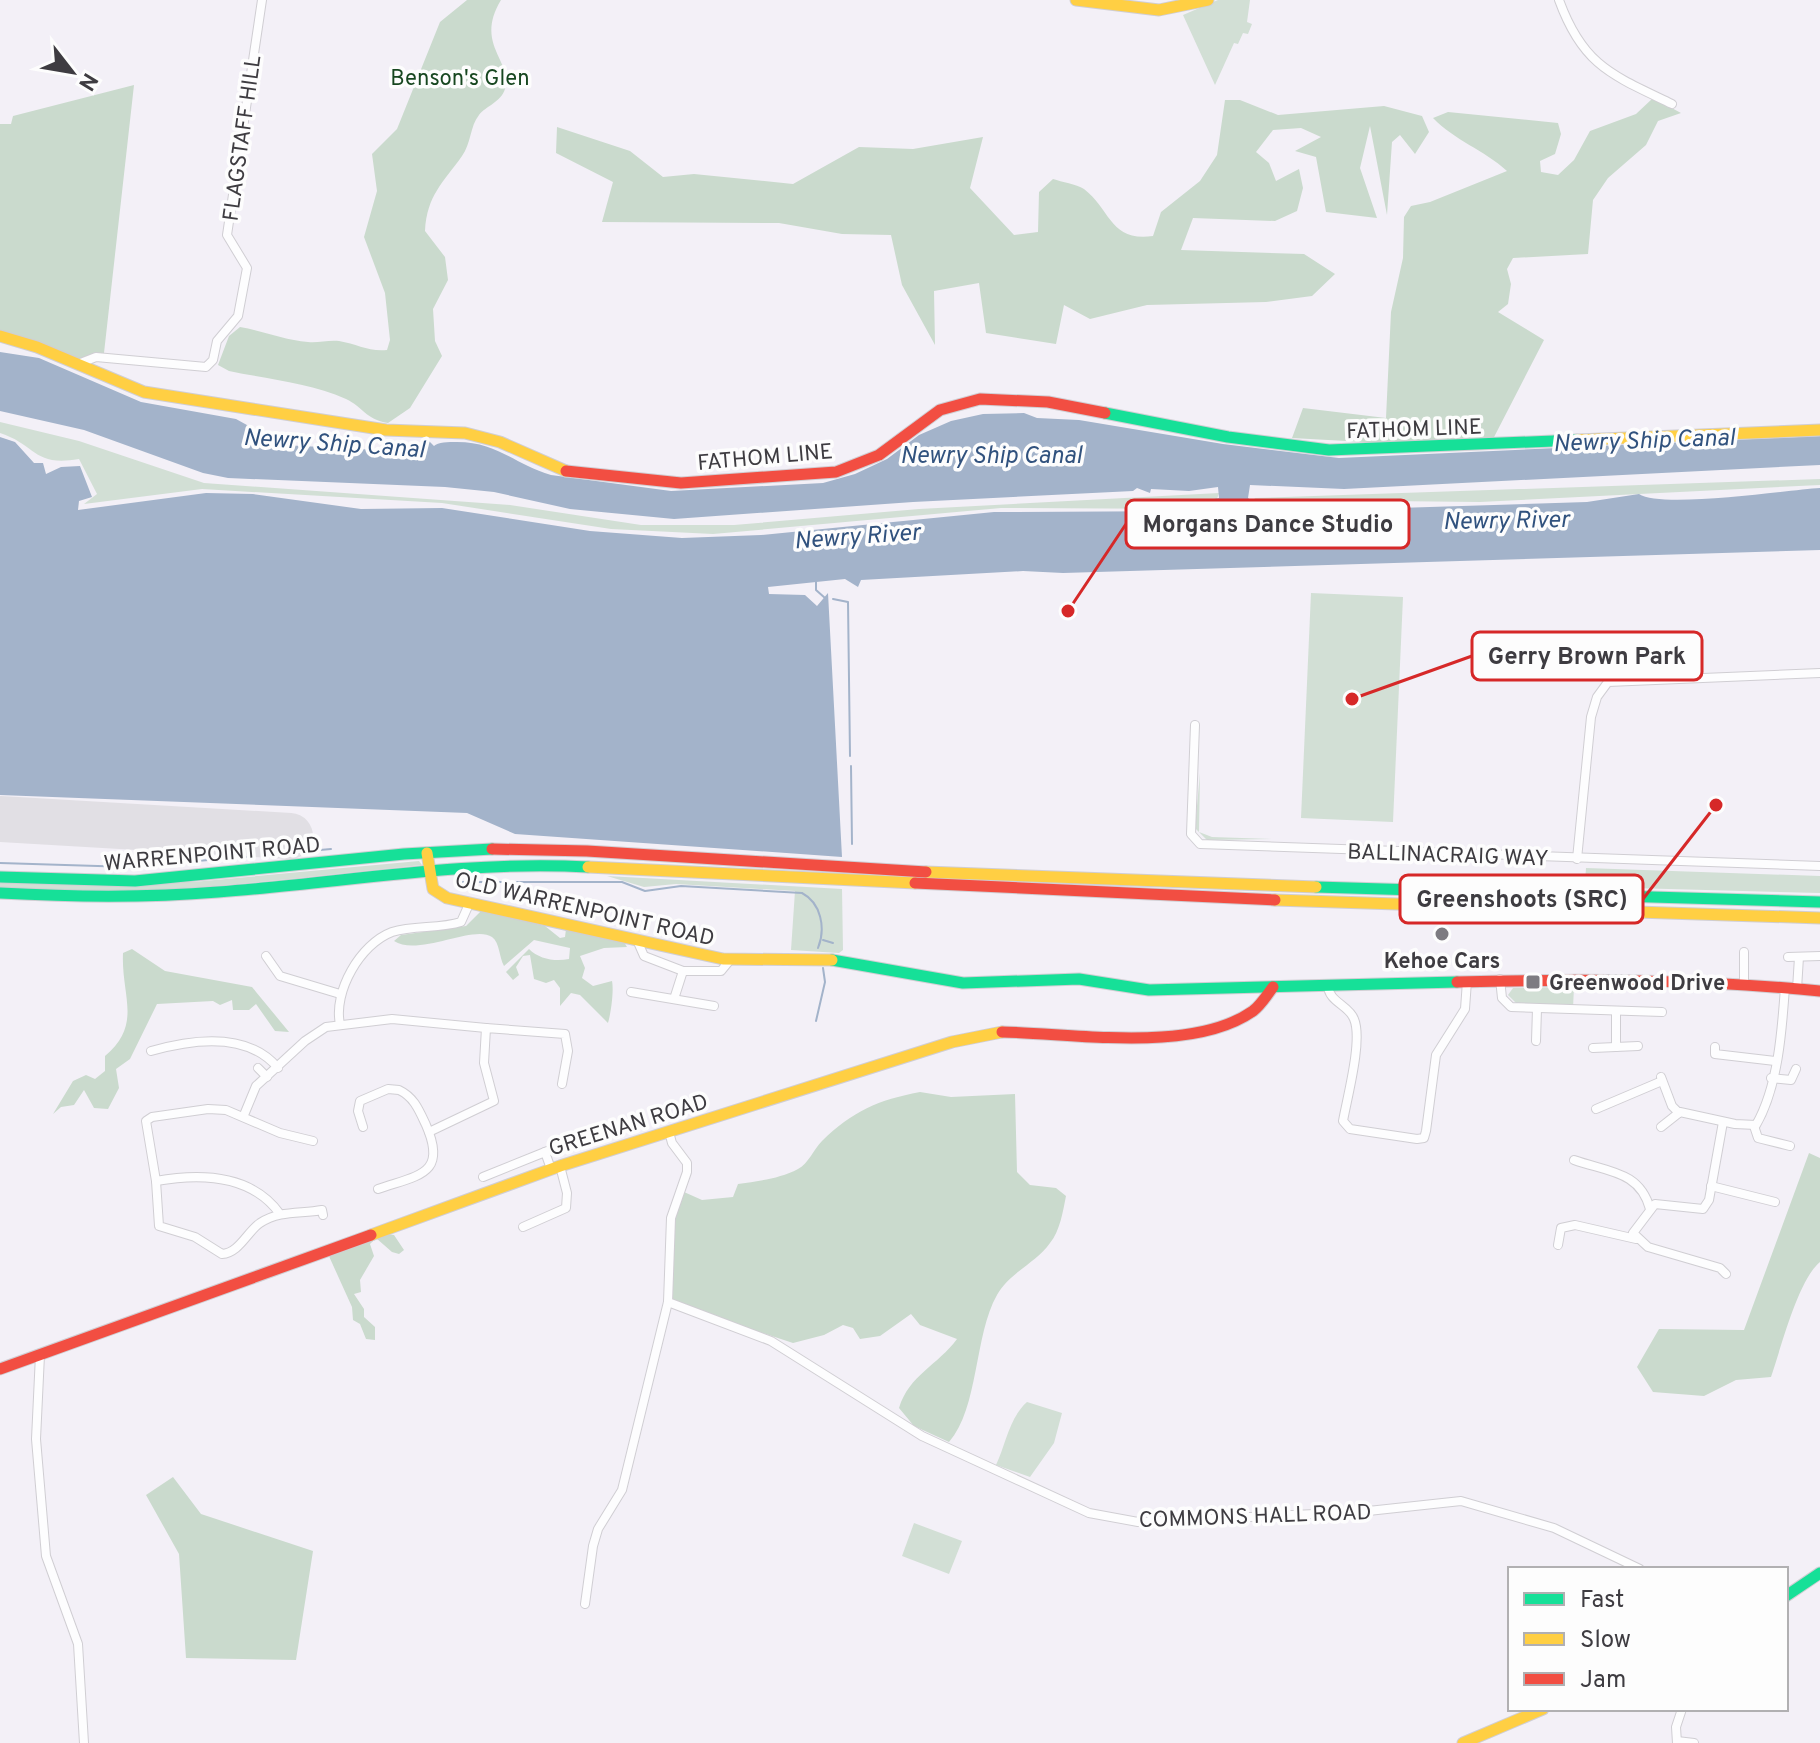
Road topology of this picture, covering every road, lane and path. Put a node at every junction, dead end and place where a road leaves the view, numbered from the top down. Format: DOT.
graph roads {
  1 [pos="262,0"];
  2 [pos="1076,0"];
  3 [pos="1208,0"];
  4 [pos="1559,0"];
  5 [pos="1672,104"];
  6 [pos="0,336"];
  7 [pos="78,364"];
  8 [pos="1820,430"];
  9 [pos="1820,673"];
  10 [pos="1195,725"];
  11 [pos="427,853"];
  12 [pos="1577,859"];
  13 [pos="1820,866"];
  14 [pos="428,869"];
  15 [pos="0,877"];
  16 [pos="0,893"];
  17 [pos="470,902"];
  18 [pos="1820,902"];
  19 [pos="1820,918"];
  20 [pos="637,940"];
  21 [pos="1745,952"];
  22 [pos="1820,956"];
  23 [pos="1788,957"];
  24 [pos="1799,957"];
  25 [pos="272,959"];
  26 [pos="730,960"];
  27 [pos="683,971"];
  28 [pos="1500,979"];
  29 [pos="1467,981"];
  30 [pos="1744,983"];
  31 [pos="1328,985"];
  32 [pos="1273,987"];
  33 [pos="1791,988"];
  34 [pos="1820,991"];
  35 [pos="631,992"];
  36 [pos="340,994"];
  37 [pos="674,999"];
  38 [pos="714,1006"];
  39 [pos="1537,1009"];
  40 [pos="1616,1011"];
  41 [pos="1662,1012"];
  42 [pos="340,1024"];
  43 [pos="486,1028"];
  44 [pos="1536,1041"];
  45 [pos="1638,1046"];
  46 [pos="1616,1047"];
  47 [pos="1715,1047"];
  48 [pos="1593,1048"];
  49 [pos="1775,1061"];
  50 [pos="163,1062"];
  51 [pos="258,1068"];
  52 [pos="278,1068"];
  53 [pos="1796,1069"];
  54 [pos="267,1077"];
  55 [pos="1771,1078"];
  56 [pos="562,1084"];
  57 [pos="1596,1109"];
  58 [pos="1679,1113"];
  59 [pos="244,1115"];
  60 [pos="1723,1122"];
  61 [pos="1754,1126"];
  62 [pos="363,1127"];
  63 [pos="1661,1127"];
  64 [pos="429,1132"];
  65 [pos="669,1132"];
  66 [pos="313,1141"];
  67 [pos="563,1145"];
  68 [pos="1790,1146"];
  69 [pos="545,1152"];
  70 [pos="1574,1160"];
  71 [pos="555,1167"];
  72 [pos="483,1177"];
  73 [pos="156,1181"];
  74 [pos="1711,1186"];
  75 [pos="378,1189"];
  76 [pos="1775,1202"];
  77 [pos="334,1206"];
  78 [pos="1650,1209"];
  79 [pos="280,1214"];
  80 [pos="159,1226"];
  81 [pos="523,1227"];
  82 [pos="151,1235"];
  83 [pos="1636,1239"];
  84 [pos="1558,1245"];
  85 [pos="1726,1274"];
  86 [pos="668,1302"];
  87 [pos="40,1355"];
  88 [pos="0,1369"];
  89 [pos="1636,1567"];
  90 [pos="1820,1573"];
  91 [pos="1788,1595"];
  92 [pos="585,1604"];
  93 [pos="1538,1711"];
  94 [pos="1681,1711"];
  95 [pos="1677,1742"];
  96 [pos="84,1743"];
  97 [pos="1463,1743"];
  98 [pos="1694,1743"];
  1 -- 7 [label="street, FLAGSTAFF HILL"];
  2 -- 3 [label="main road"];
  4 -- 5 [label="street"];
  6 -- 7 [label="main road, FATHOM LINE"];
  7 -- 8 [label="main road, FATHOM LINE"];
  9 -- 12 [label="street"];
  10 -- 12 [label="street, BALLINACRAIG WAY"];
  11 -- 14 [label="main road, OLD WARRENPOINT ROAD"];
  11 -- 15 [label="main road, WARRENPOINT ROAD"];
  11 -- 18 [label="main road, WARRENPOINT ROAD"];
  12 -- 13 [label="street, BALLINACRAIG WAY"];
  14 -- 16 [label="main road, WARRENPOINT ROAD"];
  14 -- 17 [label="main road, OLD WARRENPOINT ROAD"];
  14 -- 19 [label="main road, WARRENPOINT ROAD"];
  17 -- 20 [label="main road, OLD WARRENPOINT ROAD"];
  17 -- 36 [label="street"];
  20 -- 26 [label="main road, OLD WARRENPOINT ROAD"];
  20 -- 27 [label="street"];
  21 -- 30 [label="street"];
  22 -- 24 [label="street"];
  23 -- 24 [label="street"];
  24 -- 33 [label="street"];
  25 -- 36 [label="street"];
  26 -- 27 [label="street"];
  26 -- 32 [label="main road, OLD WARRENPOINT ROAD"];
  27 -- 37 [label="street"];
  28 -- 29 [label="main road, OLD WARRENPOINT ROAD"];
  28 -- 30 [label="main road, OLD WARRENPOINT ROAD"];
  28 -- 39 [label="street"];
  29 -- 31 [label="main road, OLD WARRENPOINT ROAD"];
  29 -- 31 [label="street"];
  30 -- 33 [label="main road, OLD WARRENPOINT ROAD"];
  31 -- 32 [label="main road, OLD WARRENPOINT ROAD"];
  32 -- 65 [label="main road, GREENAN ROAD"];
  33 -- 34 [label="main road, OLD WARRENPOINT ROAD"];
  33 -- 49 [label="street"];
  35 -- 37 [label="street"];
  36 -- 42 [label="street"];
  37 -- 38 [label="street"];
  39 -- 40 [label="street"];
  39 -- 44 [label="street"];
  40 -- 41 [label="street"];
  40 -- 46 [label="street"];
  42 -- 43 [label="street"];
  42 -- 52 [label="street"];
  43 -- 56 [label="street"];
  43 -- 64 [label="street"];
  45 -- 46 [label="street"];
  46 -- 48 [label="street"];
  47 -- 49 [label="street"];
  49 -- 55 [label="street"];
  50 -- 52 [label="street"];
  51 -- 54 [label="street"];
  52 -- 54 [label="street"];
  53 -- 55 [label="street"];
  54 -- 59 [label="street"];
  55 -- 61 [label="street"];
  57 -- 58 [label="street"];
  58 -- 60 [label="street"];
  58 -- 63 [label="street"];
  59 -- 66 [label="street"];
  59 -- 73 [label="street"];
  60 -- 61 [label="street"];
  60 -- 74 [label="street"];
  61 -- 68 [label="street"];
  62 -- 64 [label="street"];
  64 -- 75 [label="street"];
  65 -- 71 [label="main road, GREENAN ROAD"];
  65 -- 86 [label="street"];
  67 -- 69 [label="street"];
  69 -- 71 [label="street"];
  69 -- 72 [label="street"];
  70 -- 78 [label="street"];
  71 -- 81 [label="street"];
  71 -- 87 [label="main road, GREENAN ROAD"];
  73 -- 79 [label="street"];
  73 -- 80 [label="street"];
  74 -- 76 [label="street"];
  74 -- 78 [label="street"];
  77 -- 79 [label="street"];
  78 -- 83 [label="street"];
  79 -- 80 [label="street"];
  80 -- 82 [label="street"];
  83 -- 84 [label="street"];
  83 -- 85 [label="street"];
  86 -- 89 [label="street, COMMONS HALL ROAD"];
  86 -- 92 [label="street"];
  87 -- 88 [label="main road, GREENAN ROAD"];
  87 -- 96 [label="street"];
  90 -- 91 [label="main road"];
  93 -- 97 [label="main road"];
  94 -- 95 [label="street"];
  95 -- 98 [label="street"];
}
